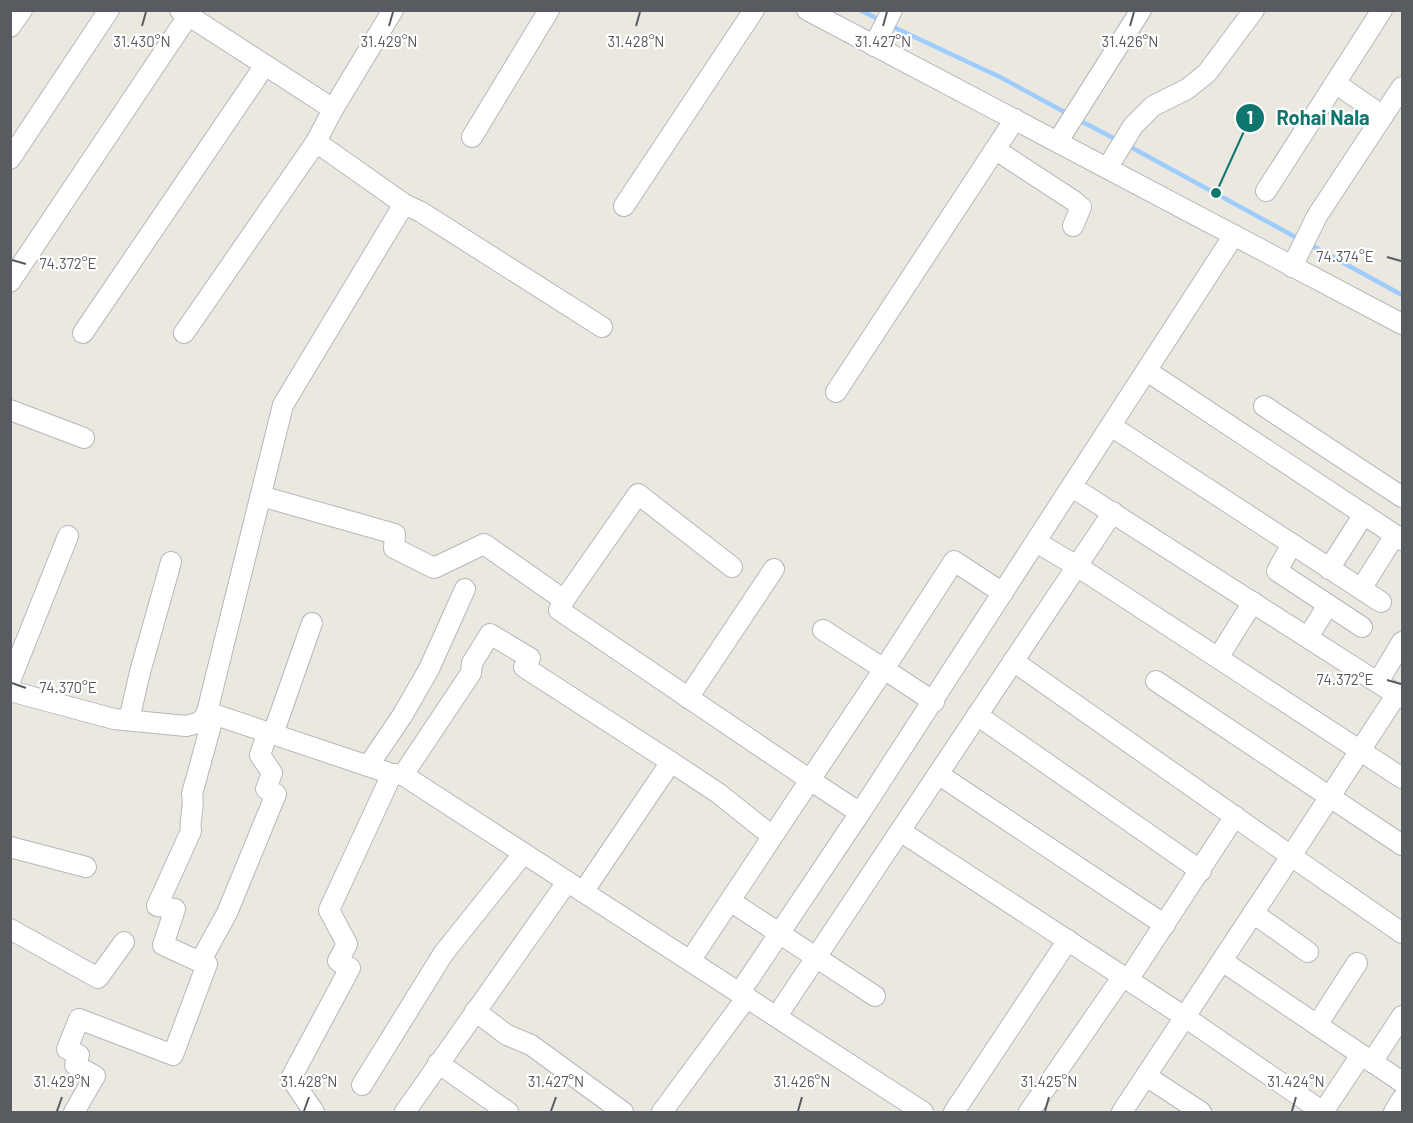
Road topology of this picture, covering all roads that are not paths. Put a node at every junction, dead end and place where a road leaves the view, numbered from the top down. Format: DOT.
graph roads {
  1 [pos="22,10"];
  2 [pos="109,10"];
  3 [pos="393,10"];
  4 [pos="549,10"];
  5 [pos="754,10"];
  6 [pos="807,10"];
  7 [pos="1141,10"];
  8 [pos="1254,10"];
  9 [pos="1382,10"];
  10 [pos="891,12"];
  11 [pos="184,13"];
  12 [pos="10,27"];
  13 [pos="876,42"];
  14 [pos="265,65"];
  15 [pos="1335,83"];
  16 [pos="1402,87"];
  17 [pos="333,109"];
  18 [pos="1383,116"];
  19 [pos="1015,119"];
  20 [pos="472,137"];
  21 [pos="1060,138"];
  22 [pos="316,142"];
  23 [pos="996,150"];
  24 [pos="10,159"];
  25 [pos="1111,161"];
  26 [pos="1266,191"];
  27 [pos="404,204"];
  28 [pos="624,206"];
  29 [pos="1073,226"];
  30 [pos="1234,235"];
  31 [pos="1294,263"];
  32 [pos="10,282"];
  33 [pos="1402,324"];
  34 [pos="602,327"];
  35 [pos="83,333"];
  36 [pos="184,333"];
  37 [pos="1147,371"];
  38 [pos="836,392"];
  39 [pos="1264,406"];
  40 [pos="10,410"];
  41 [pos="1111,426"];
  42 [pos="84,438"];
  43 [pos="1072,487"];
  44 [pos="261,496"];
  45 [pos="1402,497"];
  46 [pos="1113,512"];
  47 [pos="1364,514"];
  48 [pos="68,536"];
  49 [pos="1399,537"];
  50 [pos="1036,542"];
  51 [pos="1292,544"];
  52 [pos="171,562"];
  53 [pos="1077,566"];
  54 [pos="732,567"];
  55 [pos="1329,568"];
  56 [pos="774,569"];
  57 [pos="465,589"];
  58 [pos="1361,590"];
  59 [pos="1003,593"];
  60 [pos="564,600"];
  61 [pos="1253,602"];
  62 [pos="1381,602"];
  63 [pos="1328,605"];
  64 [pos="312,623"];
  65 [pos="1362,627"];
  66 [pos="823,630"];
  67 [pos="1308,637"];
  68 [pos="1402,642"];
  69 [pos="1218,658"];
  70 [pos="1013,661"];
  71 [pos="884,669"];
  72 [pos="10,681"];
  73 [pos="1156,681"];
  74 [pos="1378,682"];
  75 [pos="10,691"];
  76 [pos="1400,696"];
  77 [pos="688,698"];
  78 [pos="934,702"];
  79 [pos="210,713"];
  80 [pos="977,715"];
  81 [pos="129,720"];
  82 [pos="270,733"];
  83 [pos="1361,751"];
  84 [pos="671,762"];
  85 [pos="368,766"];
  86 [pos="938,774"];
  87 [pos="398,775"];
  88 [pos="1402,778"];
  89 [pos="810,780"];
  90 [pos="1330,798"];
  91 [pos="860,813"];
  92 [pos="1235,816"];
  93 [pos="900,831"];
  94 [pos="772,836"];
  95 [pos="1402,845"];
  96 [pos="10,847"];
  97 [pos="523,854"];
  98 [pos="1291,856"];
  99 [pos="86,867"];
  100 [pos="1201,871"];
  101 [pos="575,887"];
  102 [pos="730,901"];
  103 [pos="1253,913"];
  104 [pos="1165,925"];
  105 [pos="10,929"];
  106 [pos="1402,933"];
  107 [pos="780,934"];
  108 [pos="1068,940"];
  109 [pos="123,942"];
  110 [pos="1308,952"];
  111 [pos="816,957"];
  112 [pos="690,961"];
  113 [pos="1222,961"];
  114 [pos="200,962"];
  115 [pos="1358,963"];
  116 [pos="1125,978"];
  117 [pos="743,994"];
  118 [pos="875,996"];
  119 [pos="475,1011"];
  120 [pos="1402,1016"];
  121 [pos="777,1017"];
  122 [pos="1185,1017"];
  123 [pos="1317,1025"];
  124 [pos="1367,1058"];
  125 [pos="438,1063"];
  126 [pos="1146,1076"];
  127 [pos="1402,1082"];
  128 [pos="362,1085"];
  129 [pos="1402,1099"];
  130 [pos="1323,1112"];
  131 [pos="74,1113"];
  132 [pos="314,1113"];
  133 [pos="405,1113"];
  134 [pos="508,1113"];
  135 [pos="623,1113"];
  136 [pos="662,1113"];
  137 [pos="923,1113"];
  138 [pos="954,1113"];
  139 [pos="1029,1113"];
  140 [pos="1122,1113"];
  141 [pos="1201,1113"];
  142 [pos="1394,1113"];
  1 -- 12 [label="street"];
  2 -- 24 [label="street"];
  3 -- 17 [label="street"];
  4 -- 20 [label="street"];
  5 -- 28 [label="street"];
  6 -- 13 [label="street"];
  7 -- 21 [label="street"];
  8 -- 25 [label="street"];
  9 -- 15 [label="street"];
  10 -- 13 [label="street"];
  11 -- 14 [label="street"];
  11 -- 32 [label="street"];
  13 -- 19 [label="street"];
  14 -- 17 [label="street"];
  14 -- 35 [label="street"];
  15 -- 18 [label="street"];
  15 -- 26 [label="street"];
  16 -- 18 [label="street"];
  17 -- 22 [label="street"];
  18 -- 31 [label="street"];
  19 -- 21 [label="street"];
  19 -- 23 [label="street"];
  21 -- 25 [label="street"];
  22 -- 27 [label="street"];
  22 -- 36 [label="street"];
  23 -- 29 [label="street"];
  23 -- 38 [label="street"];
  25 -- 30 [label="street"];
  27 -- 34 [label="street"];
  27 -- 44 [label="street"];
  30 -- 31 [label="street"];
  30 -- 37 [label="street"];
  31 -- 33 [label="street"];
  37 -- 41 [label="street"];
  37 -- 47 [label="street"];
  39 -- 45 [label="street"];
  40 -- 42 [label="street"];
  41 -- 43 [label="street"];
  41 -- 51 [label="street"];
  43 -- 46 [label="street"];
  43 -- 50 [label="street"];
  44 -- 60 [label="street"];
  44 -- 79 [label="street"];
  46 -- 53 [label="street"];
  46 -- 61 [label="street"];
  47 -- 49 [label="street"];
  47 -- 55 [label="street"];
  48 -- 72 [label="street"];
  49 -- 58 [label="street"];
  50 -- 53 [label="street"];
  50 -- 59 [label="street"];
  51 -- 55 [label="street"];
  51 -- 63 [label="street"];
  52 -- 81 [label="street"];
  53 -- 69 [label="street"];
  53 -- 70 [label="street"];
  54 -- 60 [label="street"];
  55 -- 58 [label="street"];
  56 -- 77 [label="street"];
  57 -- 85 [label="street"];
  58 -- 62 [label="street"];
  59 -- 71 [label="street"];
  59 -- 78 [label="street"];
  60 -- 77 [label="street"];
  61 -- 67 [label="street"];
  61 -- 69 [label="street"];
  63 -- 65 [label="street"];
  63 -- 67 [label="street"];
  64 -- 82 [label="street"];
  66 -- 71 [label="street"];
  67 -- 74 [label="street"];
  68 -- 74 [label="street"];
  69 -- 83 [label="street"];
  70 -- 80 [label="street"];
  70 -- 92 [label="street"];
  71 -- 78 [label="street"];
  71 -- 89 [label="street"];
  73 -- 90 [label="street"];
  74 -- 76 [label="street"];
  75 -- 81 [label="street"];
  76 -- 83 [label="street"];
  77 -- 89 [label="street"];
  78 -- 91 [label="street"];
  79 -- 81 [label="street"];
  79 -- 82 [label="street"];
  79 -- 114 [label="street"];
  80 -- 86 [label="street"];
  80 -- 100 [label="street"];
  82 -- 85 [label="street"];
  82 -- 114 [label="street"];
  83 -- 88 [label="street"];
  83 -- 90 [label="street"];
  84 -- 87 [label="street"];
  84 -- 94 [label="street"];
  84 -- 101 [label="street"];
  85 -- 87 [label="street"];
  86 -- 93 [label="street"];
  86 -- 104 [label="street"];
  87 -- 97 [label="street"];
  87 -- 132 [label="street"];
  89 -- 91 [label="street"];
  89 -- 94 [label="street"];
  90 -- 95 [label="street"];
  90 -- 98 [label="street"];
  91 -- 107 [label="street"];
  92 -- 98 [label="street"];
  92 -- 100 [label="street"];
  93 -- 108 [label="street"];
  93 -- 111 [label="street"];
  94 -- 102 [label="street"];
  96 -- 99 [label="street"];
  97 -- 101 [label="street"];
  97 -- 128 [label="street"];
  98 -- 103 [label="street"];
  98 -- 106 [label="street"];
  100 -- 104 [label="street"];
  101 -- 112 [label="street"];
  101 -- 119 [label="street"];
  102 -- 107 [label="street"];
  102 -- 112 [label="street"];
  103 -- 110 [label="street"];
  103 -- 113 [label="street"];
  104 -- 116 [label="street"];
  105 -- 109 [label="street"];
  107 -- 111 [label="street"];
  107 -- 117 [label="street"];
  108 -- 116 [label="street"];
  108 -- 138 [label="street"];
  111 -- 118 [label="street"];
  111 -- 121 [label="street"];
  112 -- 117 [label="street"];
  113 -- 122 [label="street"];
  113 -- 123 [label="street"];
  114 -- 131 [label="street"];
  115 -- 123 [label="street"];
  116 -- 122 [label="street"];
  116 -- 139 [label="street"];
  117 -- 121 [label="street"];
  117 -- 136 [label="street"];
  119 -- 125 [label="street"];
  119 -- 135 [label="street"];
  120 -- 124 [label="street"];
  121 -- 137 [label="street"];
  122 -- 126 [label="street"];
  122 -- 130 [label="street"];
  123 -- 124 [label="street"];
  124 -- 127 [label="street"];
  124 -- 130 [label="street"];
  125 -- 133 [label="street"];
  125 -- 134 [label="street"];
  126 -- 140 [label="street"];
  126 -- 141 [label="street"];
  129 -- 142 [label="street"];
}
